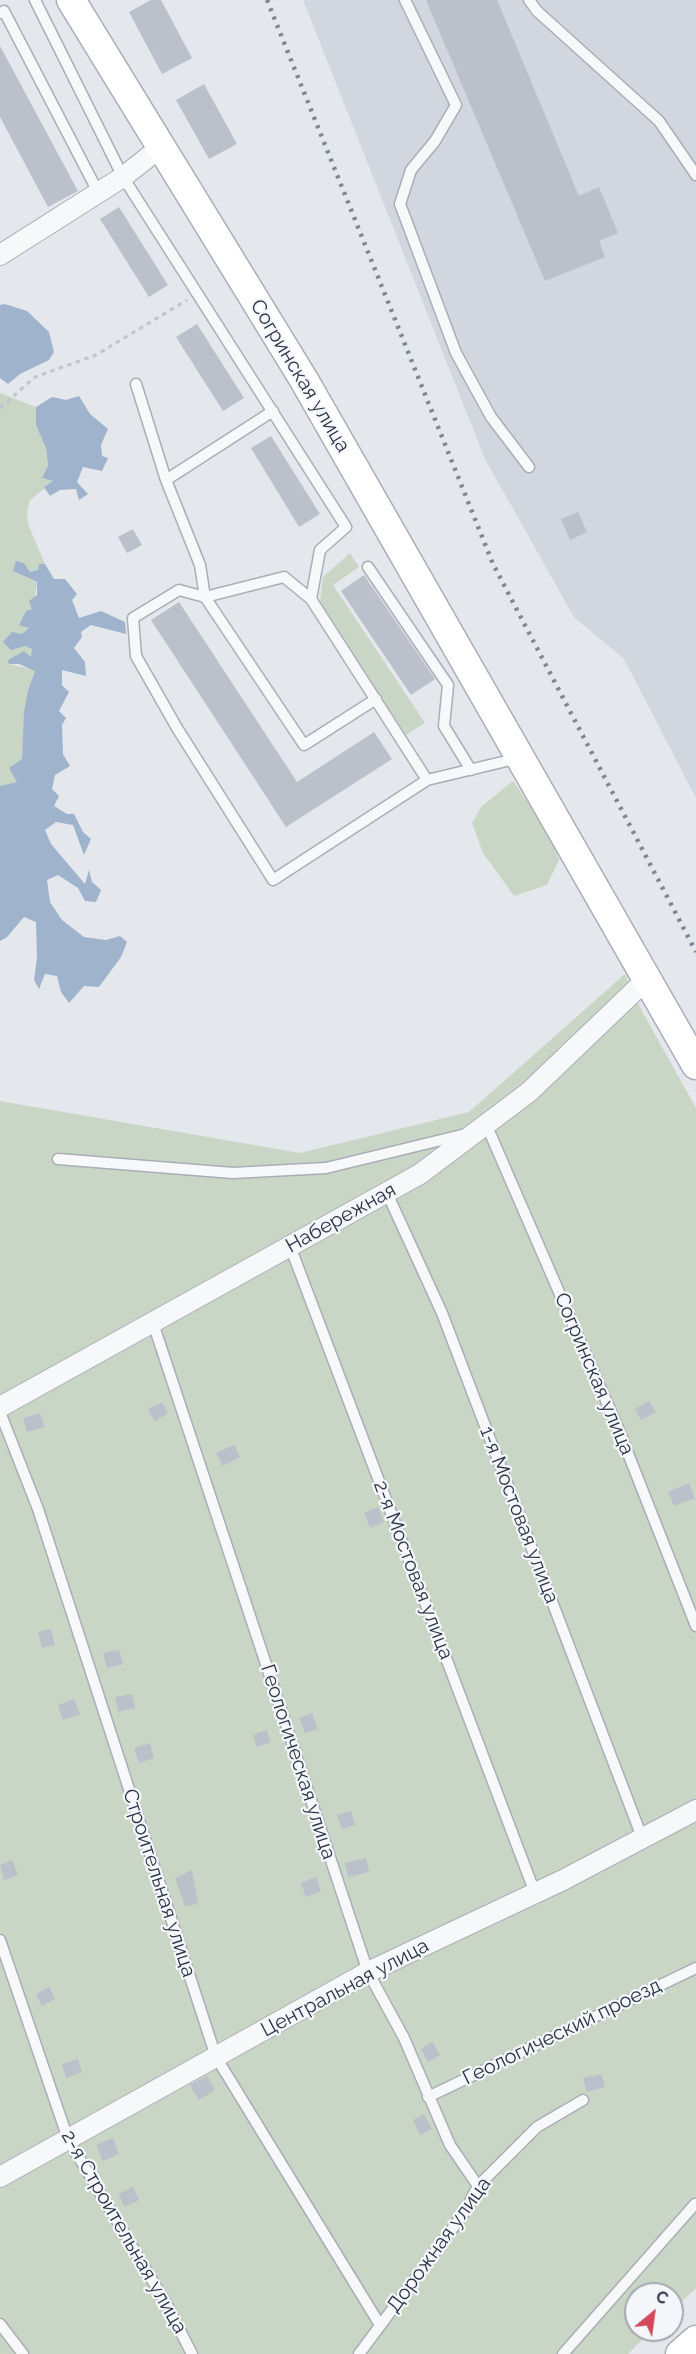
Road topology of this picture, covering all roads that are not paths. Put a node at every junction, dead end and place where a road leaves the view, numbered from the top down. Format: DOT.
graph roads {
  1 [pos="35,0"];
  2 [pos="71,0"];
  3 [pos="405,0"];
  4 [pos="529,0"];
  5 [pos="0,13"];
  6 [pos="161,147"];
  7 [pos="696,175"];
  8 [pos="123,177"];
  9 [pos="98,192"];
  10 [pos="0,255"];
  11 [pos="136,384"];
  12 [pos="273,411"];
  13 [pos="529,467"];
  14 [pos="166,480"];
  15 [pos="368,567"];
  16 [pos="205,597"];
  17 [pos="311,599"];
  18 [pos="376,699"];
  19 [pos="522,758"];
  20 [pos="471,770"];
  21 [pos="427,780"];
  22 [pos="647,979"];
  23 [pos="696,1065"];
  24 [pos="482,1128"];
  25 [pos="58,1160"];
  26 [pos="387,1193"];
  27 [pos="290,1246"];
  28 [pos="153,1323"];
  29 [pos="0,1407"];
  30 [pos="0,1412"];
  31 [pos="696,1626"];
  32 [pos="696,1810"];
  33 [pos="643,1840"];
  34 [pos="535,1893"];
  35 [pos="0,1940"];
  36 [pos="696,1968"];
  37 [pos="368,1972"];
  38 [pos="216,2057"];
  39 [pos="428,2097"];
  40 [pos="582,2100"];
  41 [pos="68,2139"];
  42 [pos="0,2177"];
  43 [pos="478,2186"];
  44 [pos="696,2204"];
  45 [pos="0,2324"];
  46 [pos="380,2325"];
  47 [pos="696,2340"];
  48 [pos="23,2354"];
  49 [pos="192,2354"];
  50 [pos="359,2354"];
  51 [pos="563,2354"];
  52 [pos="680,2354"];
  1 -- 8 [label="lane"];
  2 -- 6 [label="street, Согринская улица"];
  3 -- 13 [label="lane"];
  4 -- 7 [label="lane"];
  5 -- 9 [label="lane"];
  6 -- 8 [label="street"];
  6 -- 19 [label="street, Согринская улица"];
  8 -- 9 [label="street"];
  8 -- 12 [label="lane"];
  9 -- 10 [label="street"];
  11 -- 14 [label="lane"];
  12 -- 14 [label="lane"];
  12 -- 17 [label="lane"];
  14 -- 16 [label="lane"];
  15 -- 20 [label="lane"];
  16 -- 17 [label="lane"];
  16 -- 18 [label="lane"];
  16 -- 21 [label="lane"];
  17 -- 18 [label="lane"];
  18 -- 21 [label="lane"];
  19 -- 20 [label="lane"];
  19 -- 22 [label="street, Согринская улица"];
  20 -- 21 [label="lane"];
  22 -- 23 [label="street, Согринская улица"];
  22 -- 24 [label="street, Набережная"];
  24 -- 25 [label="lane"];
  24 -- 26 [label="street, Набережная"];
  24 -- 31 [label="lane, Согринская улица"];
  26 -- 27 [label="street, Набережная"];
  26 -- 33 [label="lane, 1-я Мостовая улица"];
  27 -- 28 [label="street, Набережная"];
  27 -- 34 [label="lane, 2-я Мостовая улица"];
  28 -- 29 [label="street, Набережная"];
  28 -- 37 [label="lane, Геологическая улица"];
  30 -- 38 [label="lane, Строительная улица"];
  32 -- 33 [label="street, Центральная улица"];
  33 -- 34 [label="street, Центральная улица"];
  34 -- 37 [label="street, Центральная улица"];
  35 -- 41 [label="lane, 2-я Строительная улица"];
  36 -- 39 [label="lane, Геологический проезд"];
  37 -- 38 [label="street, Центральная улица"];
  37 -- 39 [label="lane, Геологическая улица"];
  38 -- 41 [label="street, Центральная улица"];
  38 -- 46 [label="lane, Строительная улица"];
  39 -- 43 [label="lane, Геологическая улица"];
  40 -- 43 [label="lane, Дорожная улица"];
  41 -- 42 [label="street, Центральная улица"];
  41 -- 49 [label="lane, 2-я Строительная улица"];
  43 -- 46 [label="lane, Дорожная улица"];
  44 -- 51 [label="lane"];
  45 -- 48 [label="lane"];
  46 -- 50 [label="lane, Дорожная улица"];
  47 -- 52 [label="street"];
}
